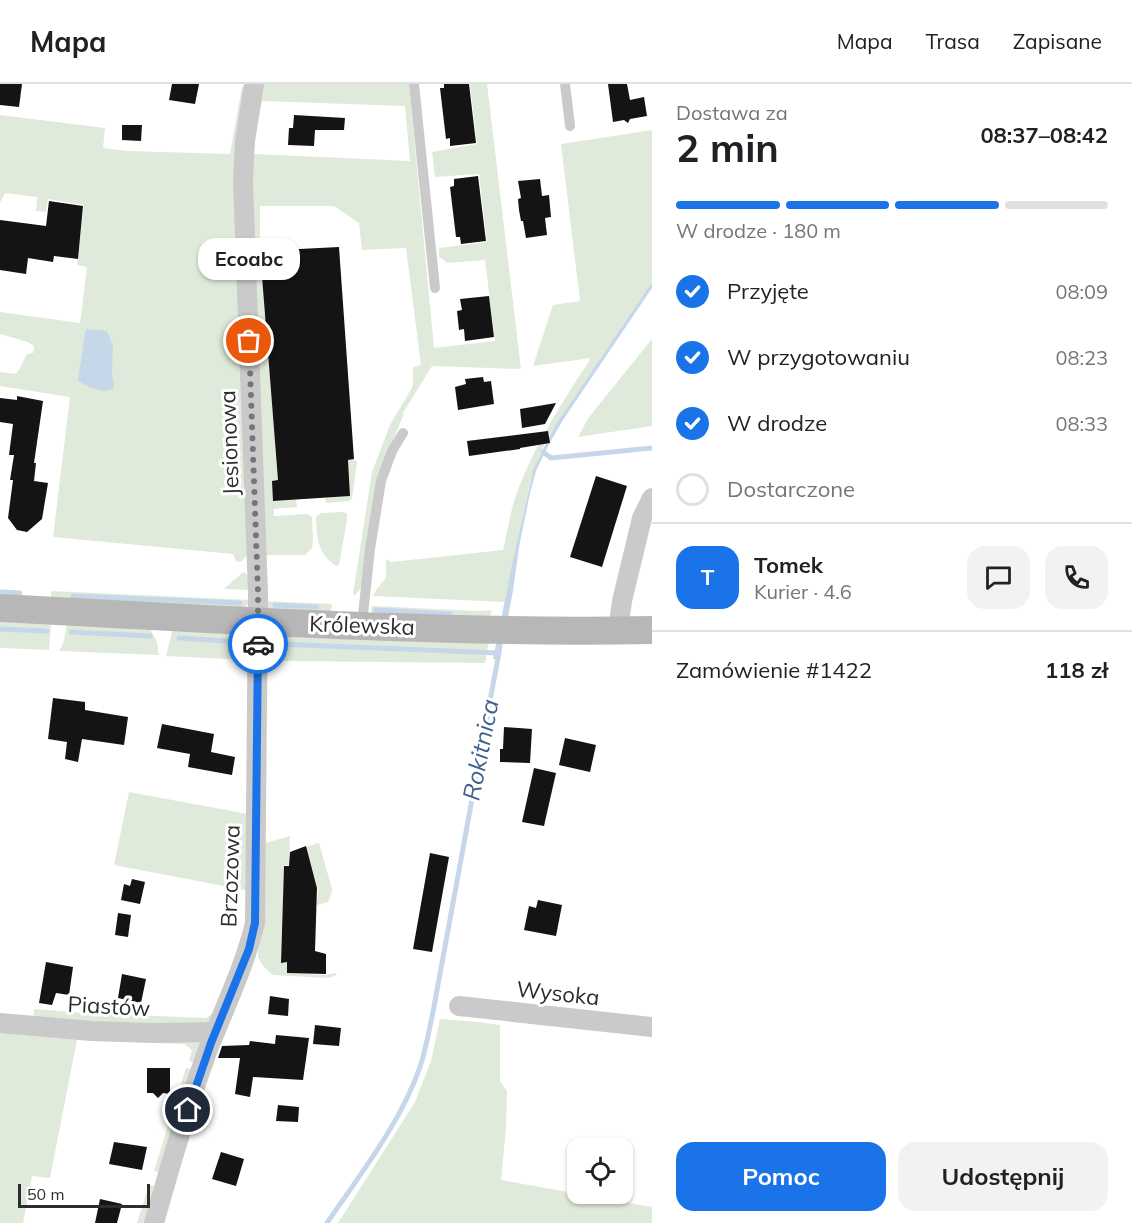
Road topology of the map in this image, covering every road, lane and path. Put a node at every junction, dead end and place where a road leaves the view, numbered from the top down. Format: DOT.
graph roads {
  1 [pos="254,84"];
  2 [pos="414,84"];
  3 [pos="565,84"];
  4 [pos="570,126"];
  5 [pos="435,288"];
  6 [pos="403,433"];
  7 [pos="652,498"];
  8 [pos="0,608"];
  9 [pos="258,621"];
  10 [pos="362,626"];
  11 [pos="652,630"];
  12 [pos="618,631"];
  13 [pos="459,1006"];
  14 [pos="0,1023"];
  15 [pos="652,1027"];
  16 [pos="215,1032"];
  17 [pos="154,1223"];
  1 -- 9 [label="street, Jesionowa"];
  2 -- 5 [label="lane"];
  3 -- 4 [label="lane"];
  6 -- 10 [label="lane"];
  7 -- 12 [label="street"];
  8 -- 9 [label="main road, Królewska"];
  9 -- 10 [label="main road, Królewska"];
  9 -- 16 [label="street, Brzozowa"];
  10 -- 12 [label="main road, Królewska"];
  11 -- 12 [label="main road, Królewska"];
  13 -- 15 [label="street, Wysoka"];
  14 -- 16 [label="street, Piastów"];
  16 -- 17 [label="street, Brzozowa"];
}
